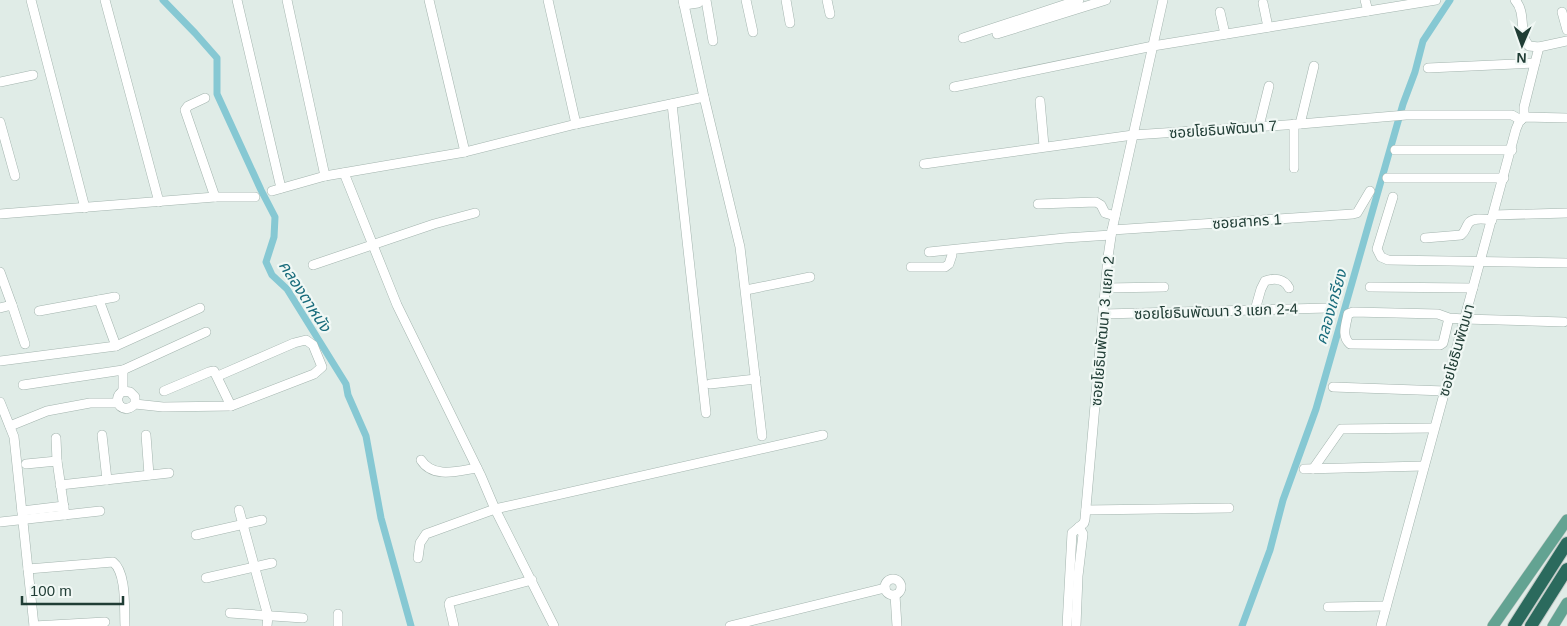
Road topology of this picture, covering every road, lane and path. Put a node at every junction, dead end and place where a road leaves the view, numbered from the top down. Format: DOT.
graph roads {
  1 [pos="31,0"];
  2 [pos="105,0"];
  3 [pos="237,0"];
  4 [pos="287,0"];
  5 [pos="429,0"];
  6 [pos="548,0"];
  7 [pos="701,0"];
  8 [pos="706,0"];
  9 [pos="746,0"];
  10 [pos="786,0"];
  11 [pos="827,0"];
  12 [pos="1079,0"];
  13 [pos="1106,0"];
  14 [pos="1163,0"];
  15 [pos="1365,0"];
  16 [pos="1436,0"];
  17 [pos="1515,0"];
  18 [pos="1418,1"];
  19 [pos="684,3"];
  20 [pos="1262,3"];
  21 [pos="1368,11"];
  22 [pos="1220,12"];
  23 [pos="1562,12"];
  24 [pos="830,14"];
  25 [pos="790,23"];
  26 [pos="1268,27"];
  27 [pos="1567,30"];
  28 [pos="754,32"];
  29 [pos="997,34"];
  30 [pos="1225,34"];
  31 [pos="963,38"];
  32 [pos="713,41"];
  33 [pos="1567,41"];
  34 [pos="1153,46"];
  35 [pos="1539,46"];
  36 [pos="1534,63"];
  37 [pos="1314,66"];
  38 [pos="1428,68"];
  39 [pos="33,75"];
  40 [pos="0,82"];
  41 [pos="1269,86"];
  42 [pos="954,88"];
  43 [pos="704,97"];
  44 [pos="205,98"];
  45 [pos="1040,101"];
  46 [pos="672,104"];
  47 [pos="1567,118"];
  48 [pos="1523,119"];
  49 [pos="0,122"];
  50 [pos="576,124"];
  51 [pos="1297,124"];
  52 [pos="1259,126"];
  53 [pos="1133,135"];
  54 [pos="1044,146"];
  55 [pos="1395,150"];
  56 [pos="1512,150"];
  57 [pos="465,152"];
  58 [pos="924,164"];
  59 [pos="1294,168"];
  60 [pos="344,173"];
  61 [pos="15,176"];
  62 [pos="325,176"];
  63 [pos="1387,178"];
  64 [pos="1504,178"];
  65 [pos="1370,191"];
  66 [pos="216,197"];
  67 [pos="255,197"];
  68 [pos="1393,197"];
  69 [pos="159,202"];
  70 [pos="1038,204"];
  71 [pos="85,208"];
  72 [pos="475,213"];
  73 [pos="1567,213"];
  74 [pos="0,214"];
  75 [pos="1115,216"];
  76 [pos="1493,217"];
  77 [pos="1112,233"];
  78 [pos="1425,238"];
  79 [pos="372,244"];
  80 [pos="929,252"];
  81 [pos="952,255"];
  82 [pos="1480,263"];
  83 [pos="1567,263"];
  84 [pos="313,265"];
  85 [pos="911,267"];
  86 [pos="0,272"];
  87 [pos="810,278"];
  88 [pos="1164,287"];
  89 [pos="1370,287"];
  90 [pos="1106,288"];
  91 [pos="1288,288"];
  92 [pos="1473,288"];
  93 [pos="746,290"];
  94 [pos="115,297"];
  95 [pos="99,300"];
  96 [pos="12,305"];
  97 [pos="0,308"];
  98 [pos="200,308"];
  99 [pos="1328,308"];
  100 [pos="1255,310"];
  101 [pos="39,311"];
  102 [pos="1104,314"];
  103 [pos="1449,318"];
  104 [pos="1464,320"];
  105 [pos="1564,322"];
  106 [pos="206,332"];
  107 [pos="26,344"];
  108 [pos="116,346"];
  109 [pos="0,361"];
  110 [pos="123,370"];
  111 [pos="218,376"];
  112 [pos="756,379"];
  113 [pos="710,384"];
  114 [pos="23,385"];
  115 [pos="1333,387"];
  116 [pos="164,391"];
  117 [pos="1445,391"];
  118 [pos="123,392"];
  119 [pos="0,402"];
  120 [pos="118,403"];
  121 [pos="135,404"];
  122 [pos="231,406"];
  123 [pos="706,413"];
  124 [pos="7,425"];
  125 [pos="1434,428"];
  126 [pos="102,435"];
  127 [pos="146,435"];
  128 [pos="823,435"];
  129 [pos="762,436"];
  130 [pos="56,438"];
  131 [pos="421,460"];
  132 [pos="57,461"];
  133 [pos="26,464"];
  134 [pos="1424,466"];
  135 [pos="477,468"];
  136 [pos="169,473"];
  137 [pos="149,475"];
  138 [pos="106,480"];
  139 [pos="60,486"];
  140 [pos="1229,508"];
  141 [pos="495,509"];
  142 [pos="64,510"];
  143 [pos="239,510"];
  144 [pos="1086,510"];
  145 [pos="22,511"];
  146 [pos="100,511"];
  147 [pos="23,520"];
  148 [pos="262,520"];
  149 [pos="1567,520"];
  150 [pos="0,522"];
  151 [pos="243,525"];
  152 [pos="1079,527"];
  153 [pos="196,535"];
  154 [pos="1567,543"];
  155 [pos="418,558"];
  156 [pos="272,563"];
  157 [pos="255,568"];
  158 [pos="28,569"];
  159 [pos="1567,569"];
  160 [pos="206,578"];
  161 [pos="532,580"];
  162 [pos="885,588"];
  163 [pos="895,595"];
  164 [pos="1567,603"];
  165 [pos="1386,606"];
  166 [pos="1328,607"];
  167 [pos="230,613"];
  168 [pos="338,614"];
  169 [pos="268,616"];
  170 [pos="302,618"];
  171 [pos="768,621"];
  172 [pos="105,622"];
  173 [pos="1514,624"];
  174 [pos="34,626"];
  175 [pos="125,626"];
  176 [pos="266,626"];
  177 [pos="338,626"];
  178 [pos="454,626"];
  179 [pos="554,626"];
  180 [pos="730,626"];
  181 [pos="897,626"];
  182 [pos="1066,626"];
  183 [pos="1076,626"];
  184 [pos="1381,626"];
  185 [pos="1493,626"];
  186 [pos="1531,626"];
  187 [pos="1553,626"];
  1 -- 71 [label="street"];
  2 -- 69 [label="street"];
  3 -- 62 [label="street"];
  4 -- 62 [label="street"];
  5 -- 57 [label="street"];
  6 -- 50 [label="street"];
  7 -- 19 [label="street"];
  8 -- 32 [label="street"];
  9 -- 28 [label="street"];
  10 -- 25 [label="street"];
  11 -- 24 [label="street"];
  12 -- 31 [label="street"];
  13 -- 29 [label="street"];
  14 -- 34 [label="street, ซอยโยธินพัฒนา 3 แยก 2"];
  15 -- 21 [label="street"];
  16 -- 18 [label="street"];
  17 -- 35 [label="street"];
  18 -- 21 [label="street"];
  19 -- 43 [label="street"];
  20 -- 26 [label="street"];
  21 -- 26 [label="street"];
  22 -- 30 [label="street"];
  23 -- 27 [label="street"];
  26 -- 30 [label="street"];
  30 -- 34 [label="street"];
  33 -- 35 [label="street"];
  34 -- 42 [label="street"];
  34 -- 53 [label="street, ซอยโยธินพัฒนา 3 แยก 2"];
  35 -- 36 [label="street, ซอยโยธินพัฒนา"];
  36 -- 38 [label="street"];
  36 -- 48 [label="street, ซอยโยธินพัฒนา"];
  37 -- 51 [label="street"];
  39 -- 40 [label="street"];
  41 -- 52 [label="street"];
  43 -- 46 [label="street"];
  43 -- 93 [label="street"];
  44 -- 66 [label="street"];
  45 -- 54 [label="street"];
  46 -- 50 [label="street"];
  46 -- 123 [label="street"];
  47 -- 48 [label="street"];
  48 -- 51 [label="street, ซอยโยธินพัฒนา 7"];
  48 -- 56 [label="street, ซอยโยธินพัฒนา"];
  49 -- 61 [label="street"];
  50 -- 57 [label="street"];
  51 -- 52 [label="street, ซอยโยธินพัฒนา 7"];
  51 -- 59 [label="street"];
  52 -- 53 [label="street, ซอยโยธินพัฒนา 7"];
  53 -- 54 [label="street, ซอยโยธินพัฒนา 7"];
  53 -- 75 [label="street, ซอยโยธินพัฒนา 3 แยก 2"];
  54 -- 58 [label="street, ซอยโยธินพัฒนา 7"];
  55 -- 56 [label="street"];
  56 -- 64 [label="street, ซอยโยธินพัฒนา"];
  57 -- 60 [label="street"];
  60 -- 62 [label="street"];
  60 -- 79 [label="street"];
  63 -- 64 [label="street"];
  64 -- 76 [label="street, ซอยโยธินพัฒนา"];
  65 -- 77 [label="street, ซอยสาคร 1"];
  66 -- 67 [label="street"];
  66 -- 69 [label="street"];
  68 -- 82 [label="street"];
  69 -- 71 [label="street"];
  70 -- 75 [label="street"];
  71 -- 74 [label="street"];
  72 -- 79 [label="street"];
  73 -- 76 [label="street"];
  75 -- 77 [label="street, ซอยโยธินพัฒนา 3 แยก 2"];
  76 -- 78 [label="street"];
  76 -- 82 [label="street, ซอยโยธินพัฒนา"];
  77 -- 80 [label="street, ซอยสาคร 1"];
  77 -- 90 [label="street, ซอยโยธินพัฒนา 3 แยก 2"];
  79 -- 84 [label="street"];
  79 -- 135 [label="street"];
  81 -- 85 [label="street"];
  82 -- 83 [label="street"];
  82 -- 92 [label="street, ซอยโยธินพัฒนา"];
  86 -- 96 [label="street"];
  87 -- 93 [label="street"];
  88 -- 90 [label="street"];
  89 -- 92 [label="street"];
  90 -- 102 [label="street, ซอยโยธินพัฒนา 3 แยก 2"];
  91 -- 100 [label="street"];
  92 -- 104 [label="street, ซอยโยธินพัฒนา"];
  93 -- 112 [label="street"];
  94 -- 95 [label="street"];
  95 -- 101 [label="street"];
  95 -- 108 [label="street"];
  96 -- 97 [label="street"];
  96 -- 107 [label="street"];
  98 -- 108 [label="street"];
  99 -- 100 [label="street, ซอยโยธินพัฒนา 3 แยก 2-4"];
  100 -- 102 [label="street, ซอยโยธินพัฒนา 3 แยก 2-4"];
  102 -- 144 [label="street, ซอยโยธินพัฒนา 3 แยก 2"];
  103 -- 103 [label="street"];
  103 -- 104 [label="street"];
  104 -- 105 [label="street"];
  104 -- 117 [label="street, ซอยโยธินพัฒนา"];
  106 -- 110 [label="street"];
  108 -- 109 [label="street"];
  110 -- 114 [label="street"];
  110 -- 118 [label="street"];
  111 -- 116 [label="street"];
  111 -- 122 [label="street"];
  111 -- 122 [label="street"];
  112 -- 113 [label="street"];
  112 -- 129 [label="street"];
  115 -- 117 [label="street"];
  117 -- 125 [label="street, ซอยโยธินพัฒนา"];
  118 -- 120 [label="street"];
  118 -- 121 [label="street"];
  119 -- 124 [label="street"];
  120 -- 121 [label="street"];
  120 -- 124 [label="street"];
  121 -- 122 [label="street"];
  124 -- 145 [label="street"];
  125 -- 134 [label="street, ซอยโยธินพัฒนา"];
  125 -- 134 [label="street"];
  126 -- 138 [label="street"];
  127 -- 137 [label="street"];
  128 -- 141 [label="street"];
  130 -- 132 [label="street"];
  131 -- 135 [label="street"];
  132 -- 133 [label="street"];
  132 -- 139 [label="street"];
  134 -- 165 [label="street, ซอยโยธินพัฒนา"];
  135 -- 141 [label="street"];
  136 -- 137 [label="street"];
  137 -- 138 [label="street"];
  138 -- 139 [label="street"];
  139 -- 142 [label="street"];
  140 -- 144 [label="street"];
  141 -- 155 [label="street"];
  141 -- 161 [label="street"];
  142 -- 145 [label="street"];
  142 -- 146 [label="street"];
  142 -- 147 [label="street"];
  143 -- 151 [label="street"];
  144 -- 152 [label="street, ซอยโยธินพัฒนา 3 แยก 2"];
  145 -- 147 [label="street"];
  147 -- 150 [label="street"];
  147 -- 158 [label="street"];
  148 -- 151 [label="street"];
  149 -- 185 [label="main road"];
  151 -- 153 [label="street"];
  151 -- 157 [label="street"];
  152 -- 182 [label="street, ซอยโยธินพัฒนา 3 แยก 2"];
  152 -- 183 [label="street, ซอยโยธินพัฒนา 3 แยก 2"];
  154 -- 173 [label="highway"];
  156 -- 157 [label="street"];
  157 -- 160 [label="street"];
  157 -- 169 [label="street"];
  158 -- 174 [label="street"];
  158 -- 175 [label="street"];
  159 -- 186 [label="highway"];
  161 -- 178 [label="street"];
  161 -- 179 [label="street"];
  162 -- 163 [label="street"];
  162 -- 163 [label="street"];
  162 -- 171 [label="street"];
  163 -- 181 [label="street"];
  164 -- 187 [label="main road"];
  165 -- 166 [label="street"];
  165 -- 184 [label="street, ซอยโยธินพัฒนา"];
  167 -- 169 [label="street"];
  168 -- 177 [label="street"];
  169 -- 170 [label="street"];
  169 -- 176 [label="street"];
  171 -- 180 [label="street"];
  172 -- 174 [label="street"];
}
